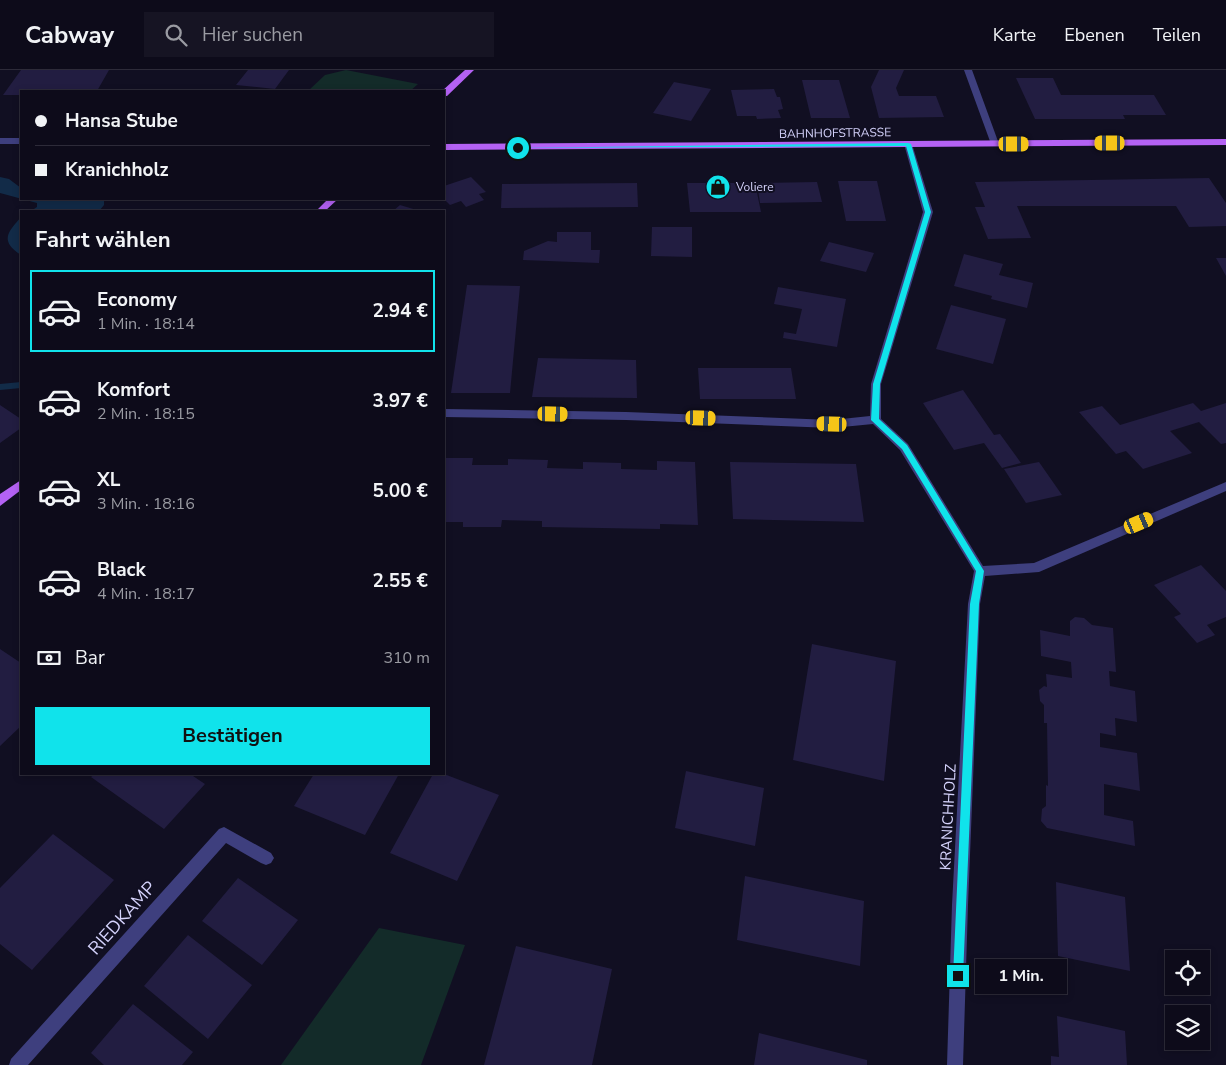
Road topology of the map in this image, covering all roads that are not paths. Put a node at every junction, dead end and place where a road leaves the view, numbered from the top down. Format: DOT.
graph roads {
  1 [pos="470,70"];
  2 [pos="968,70"];
  3 [pos="445,93"];
  4 [pos="0,141"];
  5 [pos="20,141"];
  6 [pos="1226,142"];
  7 [pos="908,144"];
  8 [pos="995,144"];
  9 [pos="445,147"];
  10 [pos="332,200"];
  11 [pos="321,210"];
  12 [pos="445,413"];
  13 [pos="875,420"];
  14 [pos="20,485"];
  15 [pos="1226,486"];
  16 [pos="0,501"];
  17 [pos="980,571"];
  18 [pos="266,858"];
  19 [pos="17,1065"];
  20 [pos="955,1065"];
  1 -- 3 [label="main road"];
  2 -- 8 [label="street"];
  4 -- 5 [label="street"];
  6 -- 8 [label="main road, BAHNHOFSTRASSE"];
  7 -- 8 [label="main road, BAHNHOFSTRASSE"];
  7 -- 9 [label="main road, BAHNHOFSTRASSE"];
  7 -- 13 [label="street"];
  10 -- 11 [label="main road"];
  12 -- 13 [label="street"];
  13 -- 17 [label="street"];
  14 -- 16 [label="main road"];
  15 -- 17 [label="street"];
  17 -- 20 [label="street, KRANICHHOLZ"];
  18 -- 19 [label="street, RIEDKAMP"];
}
